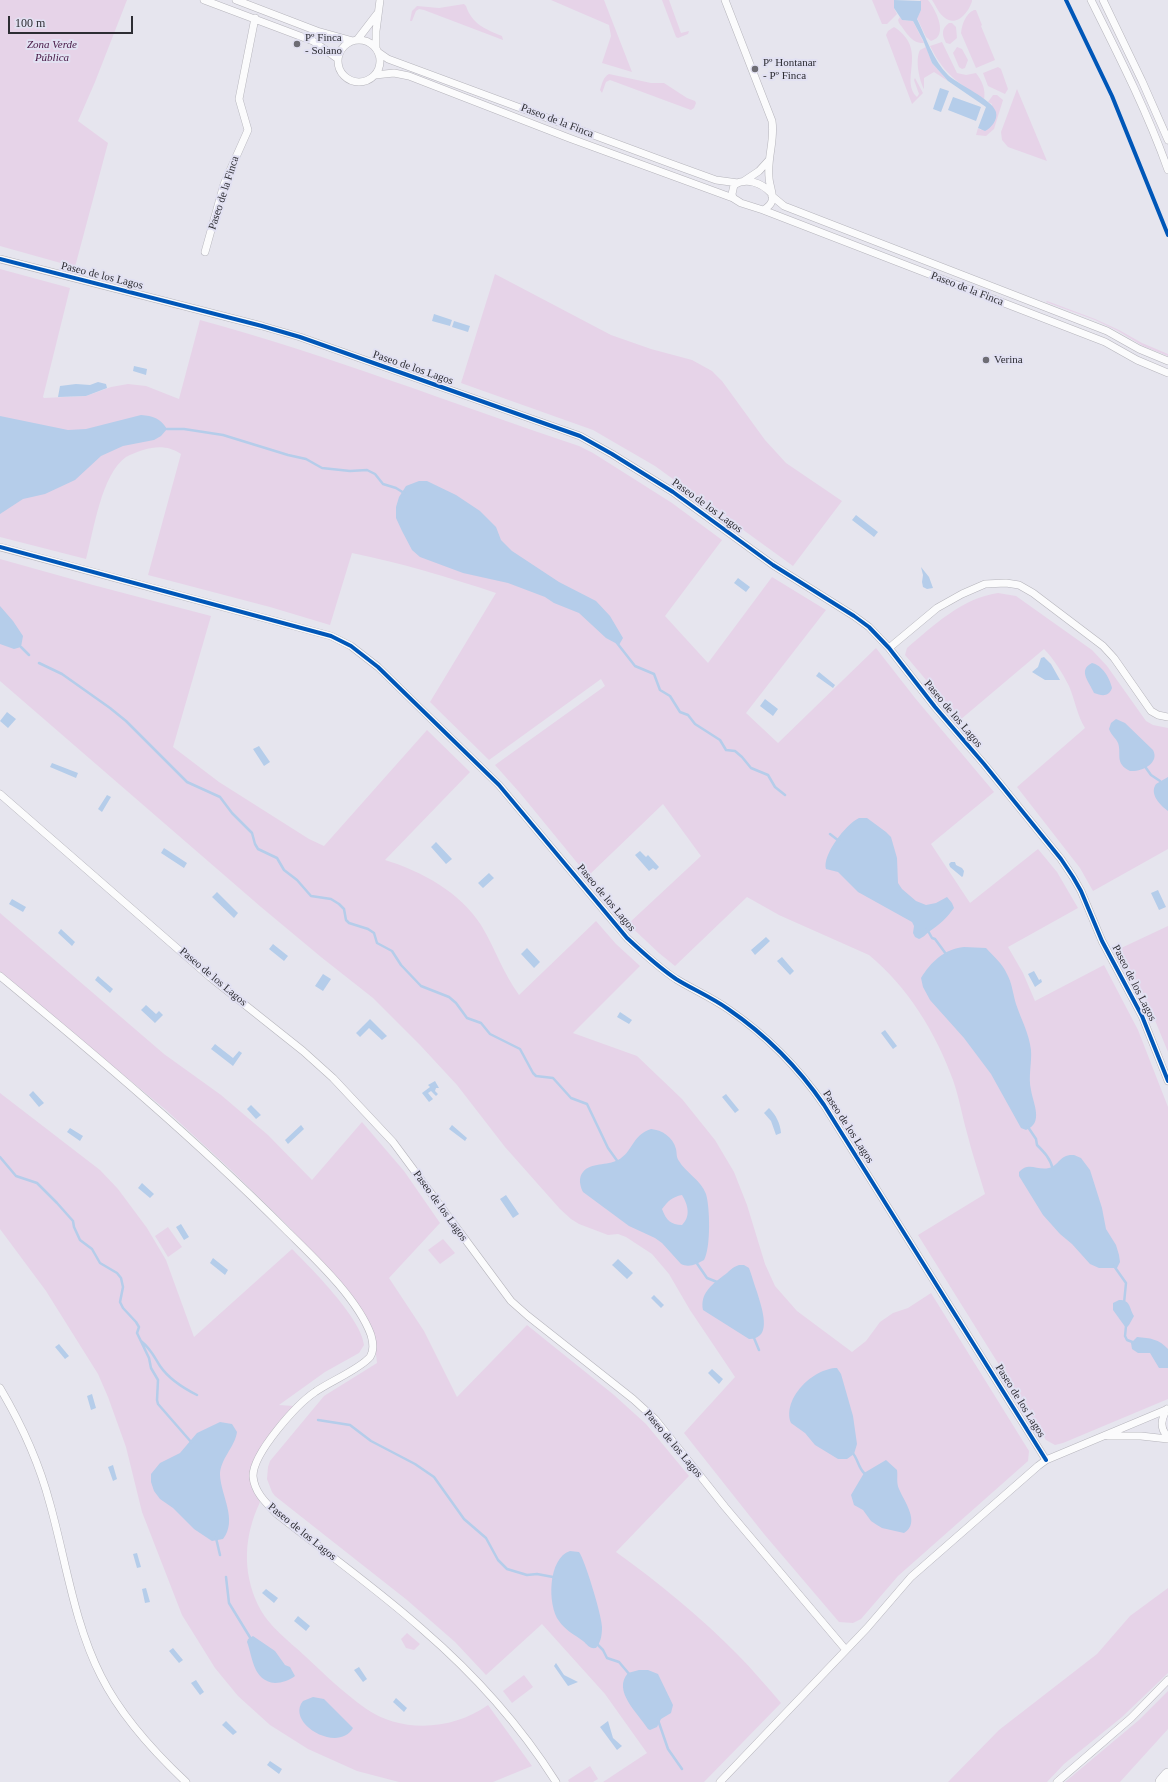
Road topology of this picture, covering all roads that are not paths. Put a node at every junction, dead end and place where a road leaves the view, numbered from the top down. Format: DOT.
graph roads {
  1 [pos="204,0"];
  2 [pos="236,0"];
  3 [pos="380,0"];
  4 [pos="725,0"];
  5 [pos="1091,0"];
  6 [pos="1103,0"];
  7 [pos="378,12"];
  8 [pos="255,18"];
  9 [pos="355,40"];
  10 [pos="377,50"];
  11 [pos="338,59"];
  12 [pos="375,75"];
  13 [pos="1168,140"];
  14 [pos="769,160"];
  15 [pos="1168,170"];
  16 [pos="741,182"];
  17 [pos="771,194"];
  18 [pos="733,198"];
  19 [pos="763,210"];
  20 [pos="205,252"];
  21 [pos="0,259"];
  22 [pos="1168,361"];
  23 [pos="1168,373"];
  24 [pos="0,547"];
  25 [pos="889,648"];
  26 [pos="1168,717"];
  27 [pos="0,794"];
  28 [pos="0,976"];
  29 [pos="1168,1081"];
  30 [pos="0,1388"];
  31 [pos="1168,1409"];
  32 [pos="1103,1436"];
  33 [pos="1168,1438"];
  34 [pos="1046,1460"];
  35 [pos="846,1650"];
  36 [pos="1168,1680"];
  37 [pos="1168,1775"];
  38 [pos="186,1782"];
  39 [pos="556,1782"];
  40 [pos="720,1782"];
  41 [pos="1057,1782"];
  42 [pos="1162,1782"];
  1 -- 8 [label="street"];
  2 -- 9 [label="street"];
  3 -- 7 [label="street"];
  4 -- 14 [label="street"];
  5 -- 15 [label="street"];
  6 -- 13 [label="street"];
  7 -- 9 [label="street"];
  7 -- 10 [label="street"];
  8 -- 11 [label="street"];
  8 -- 20 [label="street, Paseo de la Finca"];
  9 -- 10 [label="street"];
  9 -- 11 [label="street"];
  10 -- 12 [label="street"];
  10 -- 16 [label="street, Paseo de la Finca"];
  11 -- 12 [label="street"];
  12 -- 18 [label="street, Paseo de la Finca"];
  14 -- 16 [label="street"];
  14 -- 17 [label="street"];
  16 -- 17 [label="street, Paseo de la Finca"];
  16 -- 18 [label="street"];
  17 -- 19 [label="street"];
  17 -- 22 [label="street, Paseo de la Finca"];
  18 -- 19 [label="street, Paseo de la Finca"];
  19 -- 23 [label="street, Paseo de la Finca"];
  21 -- 25 [label="street, Paseo de los Lagos"];
  24 -- 34 [label="street, Paseo de los Lagos"];
  25 -- 26 [label="street"];
  25 -- 29 [label="street, Paseo de los Lagos"];
  27 -- 35 [label="street, Paseo de los Lagos"];
  28 -- 39 [label="street, Paseo de los Lagos"];
  30 -- 38 [label="street"];
  31 -- 32 [label="street"];
  31 -- 33 [label="street"];
  32 -- 33 [label="street"];
  32 -- 34 [label="street"];
  34 -- 35 [label="street"];
  35 -- 40 [label="street"];
  36 -- 41 [label="street"];
  37 -- 42 [label="highway"];
}
